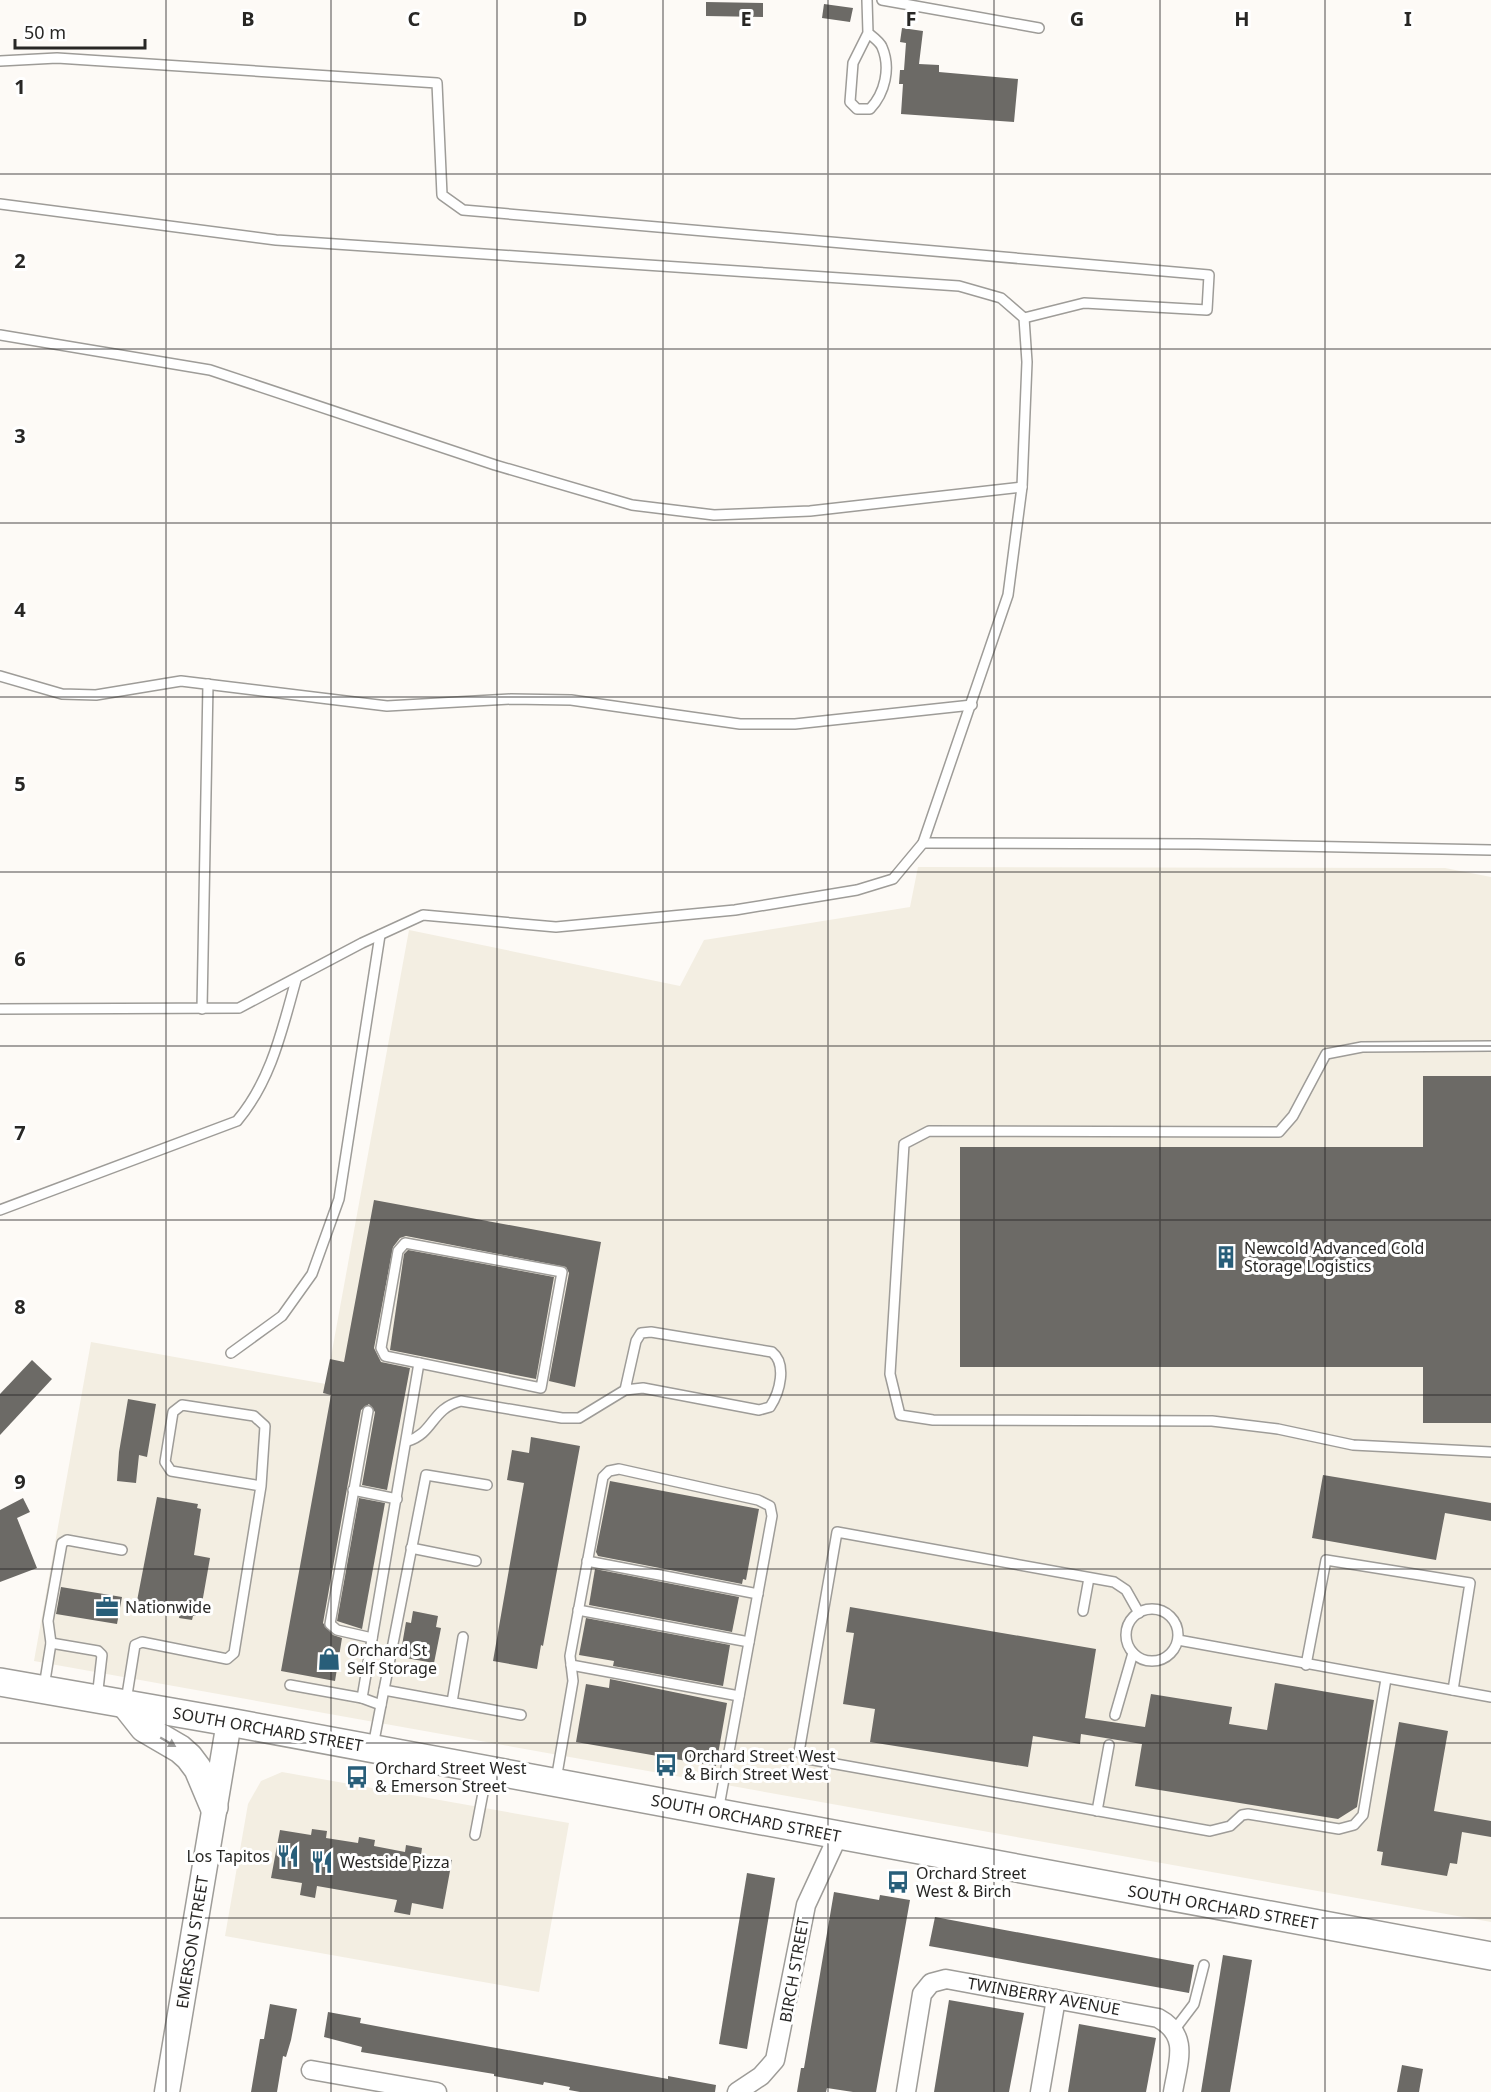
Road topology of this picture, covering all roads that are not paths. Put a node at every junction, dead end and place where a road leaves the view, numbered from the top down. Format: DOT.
graph roads {
  1 [pos="867,0"];
  2 [pos="882,0"];
  3 [pos="1039,28"];
  4 [pos="868,33"];
  5 [pos="0,61"];
  6 [pos="0,204"];
  7 [pos="1024,318"];
  8 [pos="0,335"];
  9 [pos="1022,487"];
  10 [pos="0,676"];
  11 [pos="208,684"];
  12 [pos="972,705"];
  13 [pos="923,843"];
  14 [pos="1491,850"];
  15 [pos="380,935"];
  16 [pos="296,980"];
  17 [pos="0,1009"];
  18 [pos="202,1009"];
  19 [pos="1491,1046"];
  20 [pos="0,1210"];
  21 [pos="231,1353"];
  22 [pos="419,1363"];
  23 [pos="625,1390"];
  24 [pos="368,1411"];
  25 [pos="408,1441"];
  26 [pos="1491,1452"];
  27 [pos="487,1485"];
  28 [pos="261,1486"];
  29 [pos="353,1490"];
  30 [pos="397,1499"];
  31 [pos="411,1548"];
  32 [pos="122,1550"];
  33 [pos="476,1561"];
  34 [pos="587,1561"];
  35 [pos="1089,1578"];
  36 [pos="758,1594"];
  37 [pos="578,1610"];
  38 [pos="1083,1611"];
  39 [pos="1139,1613"];
  40 [pos="463,1637"];
  41 [pos="372,1638"];
  42 [pos="1178,1640"];
  43 [pos="749,1642"];
  44 [pos="51,1643"];
  45 [pos="1133,1653"];
  46 [pos="571,1665"];
  47 [pos="1306,1665"];
  48 [pos="1386,1678"];
  49 [pos="0,1682"];
  50 [pos="290,1685"];
  51 [pos="43,1689"];
  52 [pos="384,1690"];
  53 [pos="1453,1690"];
  54 [pos="740,1696"];
  55 [pos="1491,1697"];
  56 [pos="362,1698"];
  57 [pos="97,1699"];
  58 [pos="452,1702"];
  59 [pos="125,1704"];
  60 [pos="381,1705"];
  61 [pos="521,1715"];
  62 [pos="1115,1715"];
  63 [pos="229,1722"];
  64 [pos="1109,1745"];
  65 [pos="373,1749"];
  66 [pos="488,1770"];
  67 [pos="556,1783"];
  68 [pos="214,1807"];
  69 [pos="1097,1811"];
  70 [pos="718,1813"];
  71 [pos="475,1835"];
  72 [pos="838,1836"];
  73 [pos="1491,1956"];
  74 [pos="1204,1965"];
  75 [pos="1056,1999"];
  76 [pos="1170,2026"];
  77 [pos="311,2070"];
  78 [pos="167,2092"];
  79 [pos="436,2092"];
  80 [pos="736,2092"];
  81 [pos="906,2092"];
  82 [pos="1040,2092"];
  83 [pos="1173,2092"];
  1 -- 4 [label="lane"];
  2 -- 3 [label="lane"];
  4 -- 4 [label="lane"];
  5 -- 7 [label="lane"];
  6 -- 7 [label="lane"];
  7 -- 9 [label="lane"];
  8 -- 9 [label="lane"];
  9 -- 12 [label="lane"];
  10 -- 11 [label="lane"];
  11 -- 12 [label="lane"];
  11 -- 18 [label="lane"];
  12 -- 13 [label="lane"];
  13 -- 14 [label="lane"];
  13 -- 15 [label="lane"];
  15 -- 16 [label="lane"];
  15 -- 21 [label="lane"];
  16 -- 18 [label="lane"];
  16 -- 20 [label="lane"];
  17 -- 18 [label="lane"];
  19 -- 26 [label="lane"];
  22 -- 22 [label="lane"];
  22 -- 25 [label="lane"];
  23 -- 23 [label="lane"];
  23 -- 25 [label="lane"];
  24 -- 29 [label="lane"];
  25 -- 30 [label="lane"];
  27 -- 31 [label="lane"];
  28 -- 28 [label="lane"];
  28 -- 59 [label="lane"];
  29 -- 30 [label="lane"];
  29 -- 41 [label="lane"];
  30 -- 41 [label="lane"];
  31 -- 33 [label="lane"];
  31 -- 52 [label="lane"];
  32 -- 44 [label="lane"];
  34 -- 36 [label="lane"];
  34 -- 36 [label="lane"];
  34 -- 37 [label="lane"];
  35 -- 38 [label="lane"];
  35 -- 39 [label="lane"];
  35 -- 69 [label="lane"];
  36 -- 43 [label="lane"];
  37 -- 43 [label="lane"];
  37 -- 46 [label="lane"];
  39 -- 42 [label="lane"];
  39 -- 45 [label="lane"];
  40 -- 58 [label="lane"];
  41 -- 56 [label="lane"];
  42 -- 45 [label="lane"];
  42 -- 47 [label="lane"];
  43 -- 54 [label="lane"];
  44 -- 51 [label="lane"];
  44 -- 57 [label="lane"];
  45 -- 62 [label="lane"];
  46 -- 54 [label="lane"];
  46 -- 67 [label="lane"];
  47 -- 48 [label="lane"];
  47 -- 53 [label="lane"];
  48 -- 53 [label="lane"];
  48 -- 69 [label="lane"];
  49 -- 51 [label="main road, SOUTH ORCHARD STREET"];
  50 -- 56 [label="lane"];
  51 -- 57 [label="main road, SOUTH ORCHARD STREET"];
  52 -- 58 [label="lane"];
  52 -- 60 [label="lane"];
  53 -- 55 [label="lane"];
  54 -- 70 [label="lane"];
  56 -- 60 [label="lane"];
  57 -- 59 [label="main road, SOUTH ORCHARD STREET"];
  58 -- 61 [label="lane"];
  59 -- 63 [label="main road, SOUTH ORCHARD STREET"];
  59 -- 68 [label="main road, one-way"];
  60 -- 65 [label="lane"];
  63 -- 65 [label="main road, SOUTH ORCHARD STREET"];
  63 -- 68 [label="main road, EMERSON STREET"];
  64 -- 69 [label="lane"];
  65 -- 66 [label="main road, SOUTH ORCHARD STREET"];
  66 -- 67 [label="main road, SOUTH ORCHARD STREET"];
  66 -- 71 [label="lane"];
  67 -- 70 [label="main road, SOUTH ORCHARD STREET"];
  68 -- 78 [label="main road, EMERSON STREET"];
  70 -- 72 [label="main road, SOUTH ORCHARD STREET"];
  72 -- 73 [label="main road, SOUTH ORCHARD STREET"];
  72 -- 80 [label="street, BIRCH STREET"];
  74 -- 76 [label="lane"];
  75 -- 76 [label="street, TWINBERRY AVENUE"];
  75 -- 81 [label="street, TWINBERRY AVENUE"];
  75 -- 82 [label="street"];
  76 -- 83 [label="street"];
  77 -- 79 [label="street"];
}
